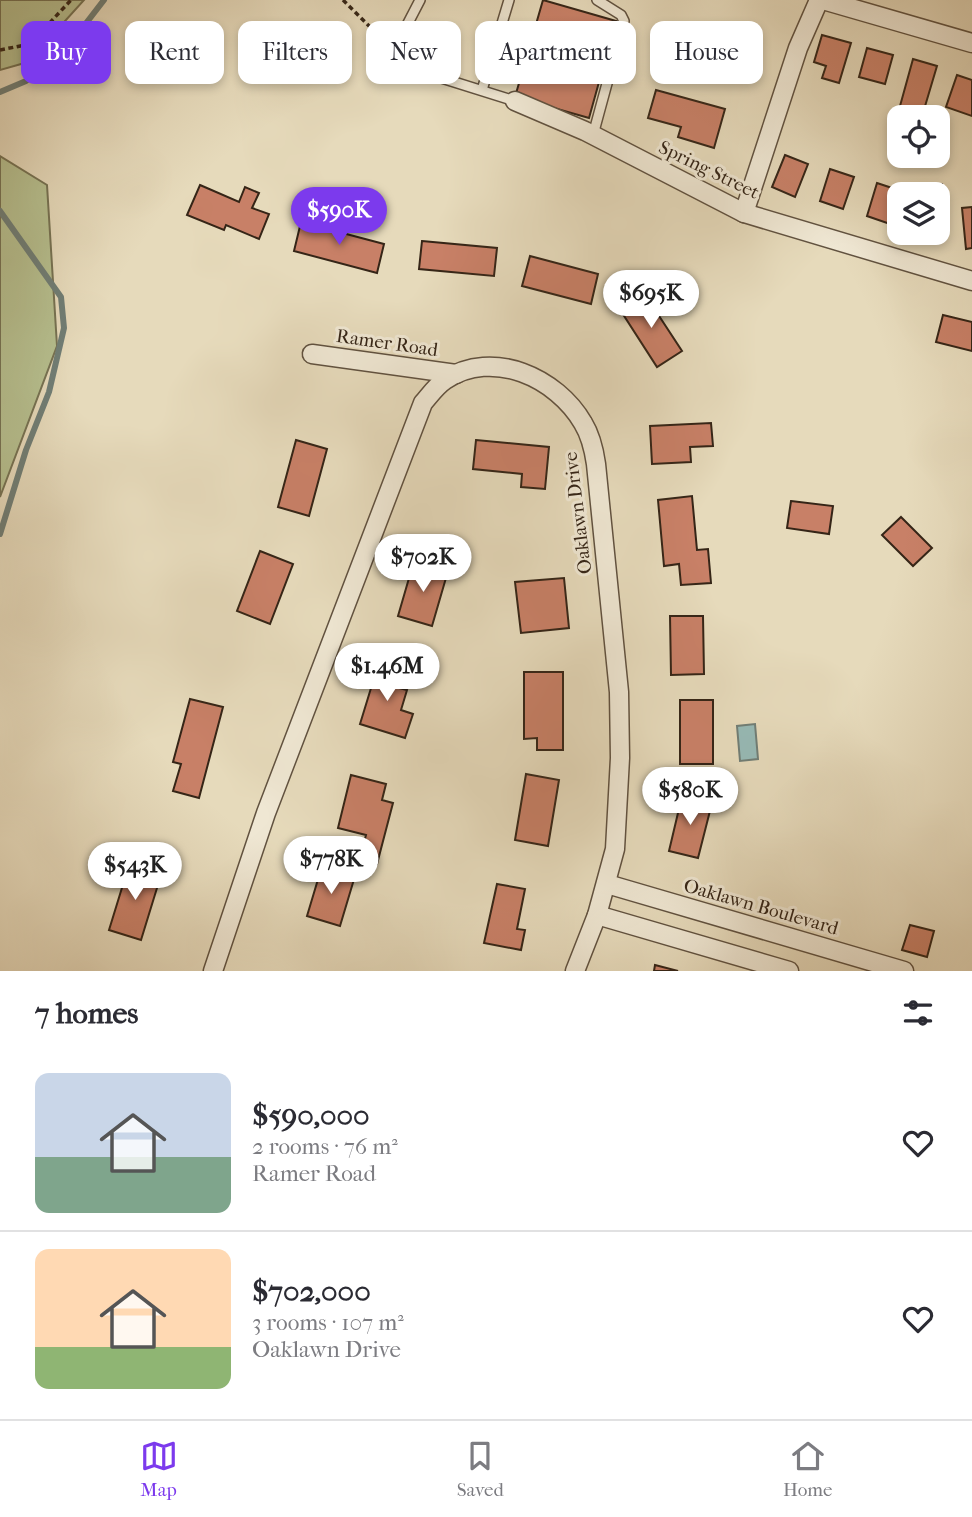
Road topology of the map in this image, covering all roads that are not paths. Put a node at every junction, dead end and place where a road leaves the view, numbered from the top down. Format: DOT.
graph roads {
  1 [pos="420,0"];
  2 [pos="509,0"];
  3 [pos="597,0"];
  4 [pos="821,0"];
  5 [pos="972,43"];
  6 [pos="482,90"];
  7 [pos="515,101"];
  8 [pos="593,135"];
  9 [pos="744,213"];
  10 [pos="972,281"];
  11 [pos="312,354"];
  12 [pos="456,374"];
  13 [pos="607,884"];
  14 [pos="597,915"];
  15 [pos="214,971"];
  16 [pos="575,971"];
  17 [pos="789,971"];
  18 [pos="904,971"];
  1 -- 6 [label="lane"];
  2 -- 6 [label="lane"];
  3 -- 8 [label="lane"];
  4 -- 5 [label="street"];
  4 -- 9 [label="street"];
  6 -- 7 [label="lane"];
  7 -- 8 [label="street, Spring Street"];
  8 -- 9 [label="street, Spring Street"];
  9 -- 10 [label="street, Spring Street"];
  11 -- 12 [label="street, Ramer Road"];
  12 -- 13 [label="street, Oaklawn Drive"];
  12 -- 15 [label="street, Oaklawn Drive"];
  13 -- 14 [label="street, Oaklawn Drive"];
  13 -- 18 [label="street, Oaklawn Boulevard"];
  14 -- 16 [label="street, Oaklawn Drive"];
  14 -- 17 [label="street"];
}
